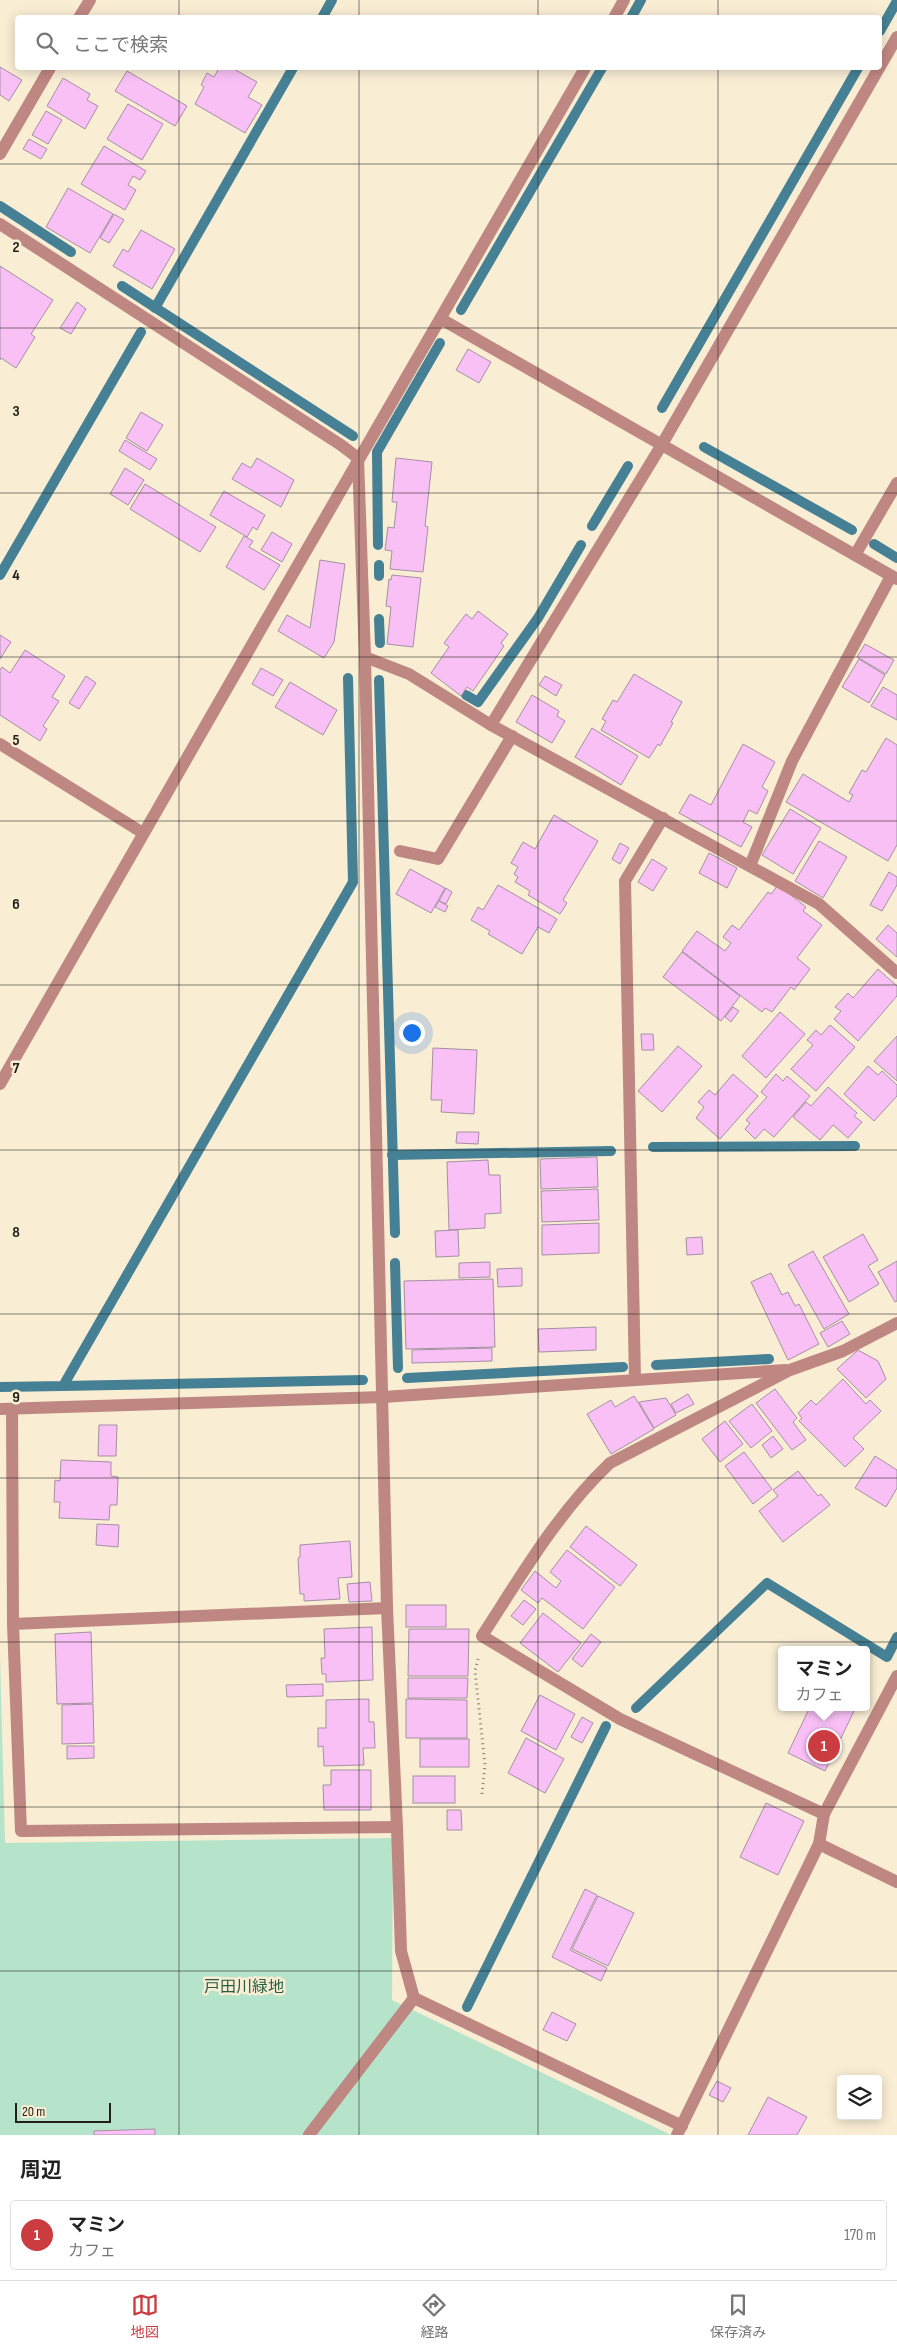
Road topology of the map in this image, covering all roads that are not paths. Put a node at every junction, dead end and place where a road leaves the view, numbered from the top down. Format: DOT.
graph roads {
  1 [pos="90,0"];
  2 [pos="624,0"];
  3 [pos="82,15"];
  4 [pos="616,15"];
  5 [pos="897,37"];
  6 [pos="882,63"];
  7 [pos="49,70"];
  8 [pos="584,70"];
  9 [pos="878,70"];
  10 [pos="0,154"];
  11 [pos="0,224"];
  12 [pos="441,319"];
  13 [pos="661,446"];
  14 [pos="358,458"];
  15 [pos="897,482"];
  16 [pos="855,556"];
  17 [pos="894,578"];
  18 [pos="365,657"];
  19 [pos="491,725"];
  20 [pos="512,736"];
  21 [pos="0,744"];
  22 [pos="663,818"];
  23 [pos="143,833"];
  24 [pos="400,851"];
  25 [pos="750,866"];
  26 [pos="897,973"];
  27 [pos="0,1084"];
  28 [pos="897,1322"];
  29 [pos="790,1370"];
  30 [pos="634,1380"];
  31 [pos="383,1397"];
  32 [pos="6,1409"];
  33 [pos="387,1608"];
  34 [pos="13,1624"];
  35 [pos="897,1676"];
  36 [pos="824,1814"];
  37 [pos="397,1827"];
  38 [pos="819,1844"];
  39 [pos="897,1882"];
  40 [pos="414,1998"];
  41 [pos="680,2130"];
  42 [pos="309,2135"];
  1 -- 3 [label="street"];
  2 -- 4 [label="street"];
  5 -- 6 [label="street"];
  7 -- 10 [label="street"];
  8 -- 12 [label="street"];
  9 -- 13 [label="street"];
  11 -- 14 [label="street"];
  12 -- 13 [label="street"];
  12 -- 14 [label="street"];
  13 -- 16 [label="street"];
  13 -- 19 [label="street"];
  14 -- 18 [label="street"];
  14 -- 23 [label="street"];
  15 -- 16 [label="street"];
  16 -- 17 [label="street"];
  17 -- 25 [label="street"];
  18 -- 19 [label="street"];
  18 -- 31 [label="street"];
  19 -- 20 [label="street"];
  20 -- 22 [label="street"];
  20 -- 24 [label="street"];
  21 -- 23 [label="street"];
  22 -- 25 [label="street"];
  22 -- 30 [label="street"];
  23 -- 27 [label="street"];
  25 -- 26 [label="street"];
  28 -- 29 [label="street"];
  29 -- 30 [label="street"];
  29 -- 36 [label="street"];
  30 -- 31 [label="street"];
  31 -- 32 [label="street"];
  31 -- 33 [label="street"];
  32 -- 34 [label="street"];
  33 -- 34 [label="street"];
  33 -- 37 [label="street"];
  34 -- 37 [label="street"];
  35 -- 36 [label="street"];
  36 -- 38 [label="street"];
  37 -- 40 [label="street"];
  38 -- 39 [label="street"];
  38 -- 41 [label="street"];
  40 -- 41 [label="street"];
  40 -- 42 [label="street"];
}
